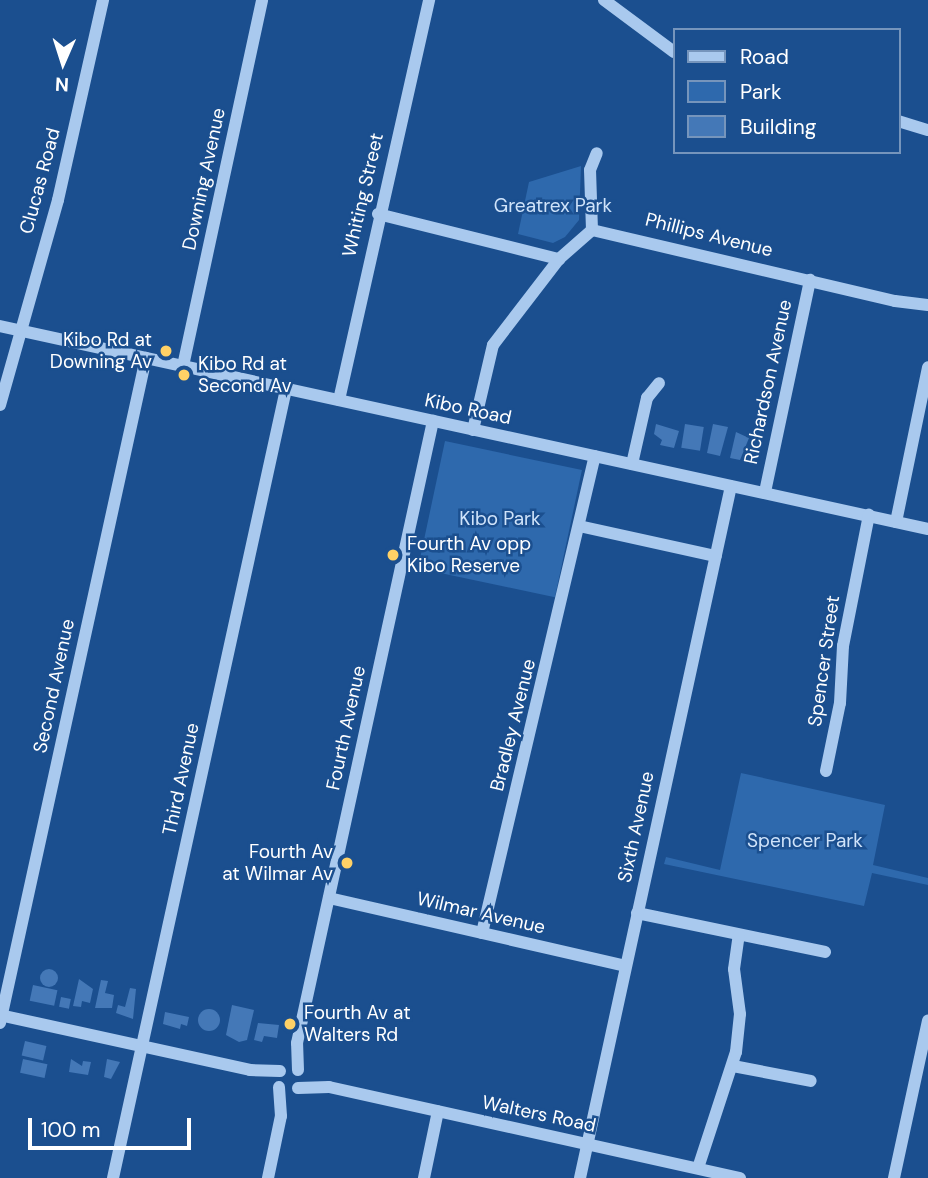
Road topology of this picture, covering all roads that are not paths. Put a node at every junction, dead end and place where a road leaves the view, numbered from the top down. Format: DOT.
graph roads {
  1 [pos="103,0"];
  2 [pos="262,0"];
  3 [pos="429,0"];
  4 [pos="604,0"];
  5 [pos="673,51"];
  6 [pos="900,122"];
  7 [pos="928,130"];
  8 [pos="597,153"];
  9 [pos="378,214"];
  10 [pos="592,230"];
  11 [pos="559,259"];
  12 [pos="810,280"];
  13 [pos="928,305"];
  14 [pos="0,326"];
  15 [pos="20,331"];
  16 [pos="146,358"];
  17 [pos="183,366"];
  18 [pos="928,367"];
  19 [pos="659,383"];
  20 [pos="286,389"];
  21 [pos="339,400"];
  22 [pos="0,405"];
  23 [pos="433,421"];
  24 [pos="473,430"];
  25 [pos="595,456"];
  26 [pos="632,464"];
  27 [pos="731,486"];
  28 [pos="765,492"];
  29 [pos="869,516"];
  30 [pos="896,522"];
  31 [pos="579,526"];
  32 [pos="928,528"];
  33 [pos="716,556"];
  34 [pos="826,771"];
  35 [pos="328,898"];
  36 [pos="636,913"];
  37 [pos="482,933"];
  38 [pos="739,934"];
  39 [pos="825,952"];
  40 [pos="625,967"];
  41 [pos="0,1018"];
  42 [pos="928,1021"];
  43 [pos="297,1043"];
  44 [pos="142,1046"];
  45 [pos="733,1066"];
  46 [pos="281,1069"];
  47 [pos="250,1070"];
  48 [pos="299,1072"];
  49 [pos="811,1081"];
  50 [pos="922,1081"];
  51 [pos="279,1086"];
  52 [pos="329,1087"];
  53 [pos="296,1089"];
  54 [pos="438,1111"];
  55 [pos="281,1116"];
  56 [pos="587,1144"];
  57 [pos="698,1168"];
  58 [pos="113,1178"];
  59 [pos="268,1178"];
  60 [pos="424,1178"];
  61 [pos="580,1178"];
  62 [pos="736,1178"];
  63 [pos="894,1178"];
  1 -- 15 [label="street, Clucas Road"];
  2 -- 17 [label="street, Downing Avenue"];
  3 -- 9 [label="street, Whiting Street"];
  4 -- 5 [label="street"];
  6 -- 7 [label="street"];
  8 -- 10 [label="street"];
  9 -- 11 [label="street"];
  9 -- 21 [label="street, Whiting Street"];
  10 -- 11 [label="street"];
  10 -- 12 [label="street, Phillips Avenue"];
  11 -- 24 [label="street"];
  12 -- 13 [label="street, Phillips Avenue"];
  12 -- 28 [label="street, Richardson Avenue"];
  14 -- 15 [label="street, Kibo Road"];
  15 -- 16 [label="street, Kibo Road"];
  15 -- 22 [label="street, Clucas Road"];
  16 -- 17 [label="street, Kibo Road"];
  16 -- 41 [label="street, Second Avenue"];
  17 -- 20 [label="street, Kibo Road"];
  18 -- 30 [label="street"];
  19 -- 26 [label="street"];
  20 -- 21 [label="street, Kibo Road"];
  20 -- 44 [label="street, Third Avenue"];
  21 -- 23 [label="street, Kibo Road"];
  23 -- 24 [label="street, Kibo Road"];
  23 -- 35 [label="street, Fourth Avenue"];
  24 -- 25 [label="street, Kibo Road"];
  25 -- 26 [label="street, Kibo Road"];
  25 -- 31 [label="street, Bradley Avenue"];
  26 -- 27 [label="street, Kibo Road"];
  27 -- 28 [label="street, Kibo Road"];
  27 -- 33 [label="street, Sixth Avenue"];
  28 -- 29 [label="street, Kibo Road"];
  29 -- 30 [label="street, Kibo Road"];
  29 -- 34 [label="street, Spencer Street"];
  30 -- 32 [label="street, Kibo Road"];
  31 -- 33 [label="street"];
  31 -- 37 [label="street, Bradley Avenue"];
  33 -- 36 [label="street, Sixth Avenue"];
  35 -- 37 [label="street, Wilmar Avenue"];
  35 -- 43 [label="street, Fourth Avenue"];
  36 -- 38 [label="street"];
  36 -- 40 [label="street, Sixth Avenue"];
  37 -- 40 [label="street, Wilmar Avenue"];
  38 -- 39 [label="street"];
  38 -- 45 [label="street"];
  40 -- 56 [label="street, Sixth Avenue"];
  41 -- 44 [label="street"];
  42 -- 50 [label="street"];
  43 -- 46 [label="street, Fourth Avenue"];
  43 -- 48 [label="street, Fourth Avenue"];
  44 -- 47 [label="street"];
  44 -- 58 [label="street, Third Avenue"];
  45 -- 49 [label="street"];
  45 -- 57 [label="street"];
  46 -- 47 [label="street"];
  46 -- 48 [label="street, Walters Road"];
  46 -- 51 [label="street"];
  47 -- 51 [label="street"];
  48 -- 52 [label="street, Walters Road"];
  48 -- 53 [label="street, Fourth Avenue"];
  50 -- 63 [label="street"];
  51 -- 53 [label="street, Walters Road"];
  51 -- 55 [label="street"];
  52 -- 53 [label="street, Walters Road"];
  52 -- 54 [label="street, Walters Road"];
  53 -- 55 [label="street"];
  54 -- 56 [label="street, Walters Road"];
  54 -- 60 [label="street"];
  55 -- 59 [label="street"];
  56 -- 57 [label="street, Walters Road"];
  56 -- 61 [label="street, Sixth Avenue"];
  57 -- 62 [label="street, Walters Road"];
}
